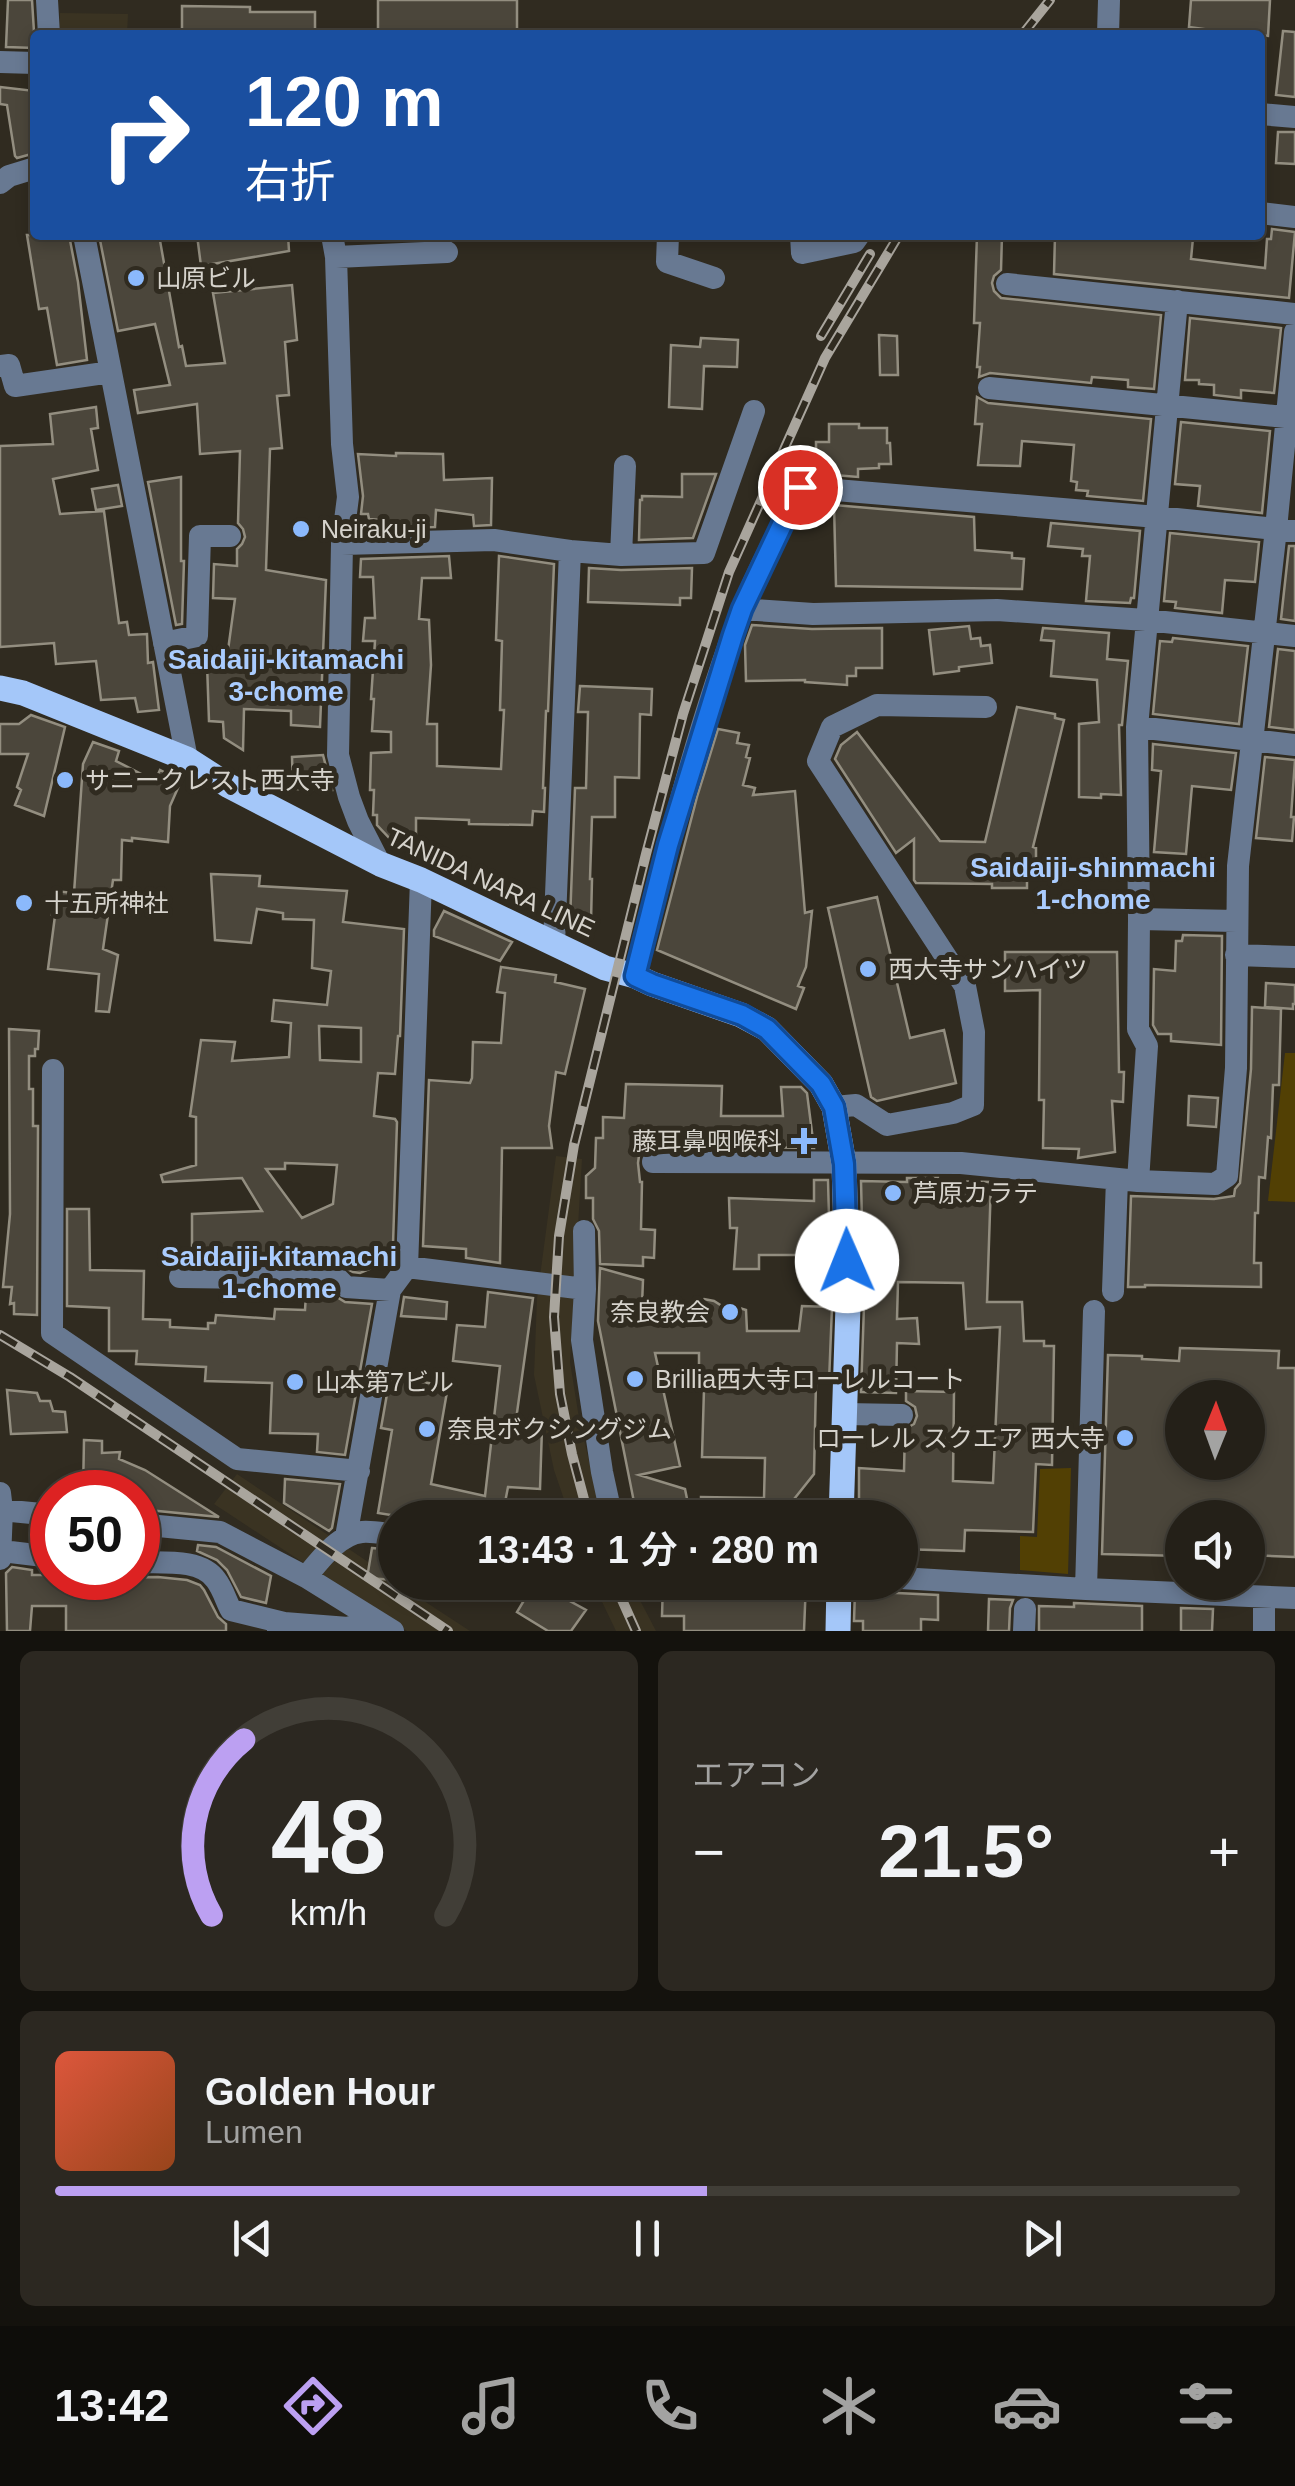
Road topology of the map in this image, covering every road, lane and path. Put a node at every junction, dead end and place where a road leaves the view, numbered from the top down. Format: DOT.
graph roads {
  1 [pos="47,0"];
  2 [pos="1109,0"];
  3 [pos="49,30"];
  4 [pos="1108,30"];
  5 [pos="0,62"];
  6 [pos="30,63"];
  7 [pos="1265,115"];
  8 [pos="1295,118"];
  9 [pos="30,170"];
  10 [pos="0,183"];
  11 [pos="1265,214"];
  12 [pos="1295,217"];
  13 [pos="85,240"];
  14 [pos="668,240"];
  15 [pos="802,240"];
  16 [pos="855,240"];
  17 [pos="334,246"];
  18 [pos="446,252"];
  19 [pos="714,278"];
  20 [pos="1007,284"];
  21 [pos="1177,301"];
  22 [pos="1295,314"];
  23 [pos="1295,332"];
  24 [pos="0,366"];
  25 [pos="111,372"];
  26 [pos="989,388"];
  27 [pos="1168,404"];
  28 [pos="754,411"];
  29 [pos="1290,418"];
  30 [pos="625,466"];
  31 [pos="1156,516"];
  32 [pos="1286,530"];
  33 [pos="230,536"];
  34 [pos="342,544"];
  35 [pos="570,551"];
  36 [pos="621,555"];
  37 [pos="742,609"];
  38 [pos="1146,620"];
  39 [pos="1264,633"];
  40 [pos="1295,636"];
  41 [pos="164,643"];
  42 [pos="0,688"];
  43 [pos="986,707"];
  44 [pos="1137,726"];
  45 [pos="1251,740"];
  46 [pos="1295,745"];
  47 [pos="187,759"];
  48 [pos="380,864"];
  49 [pos="421,880"];
  50 [pos="1140,918"];
  51 [pos="1236,920"];
  52 [pos="554,944"];
  53 [pos="1236,954"];
  54 [pos="1295,957"];
  55 [pos="635,976"];
  56 [pos="53,1070"];
  57 [pos="834,1107"];
  58 [pos="653,1162"];
  59 [pos="844,1164"];
  60 [pos="1127,1180"];
  61 [pos="584,1231"];
  62 [pos="406,1266"];
  63 [pos="180,1278"];
  64 [pos="585,1288"];
  65 [pos="390,1290"];
  66 [pos="1113,1291"];
  67 [pos="1094,1311"];
  68 [pos="845,1414"];
  69 [pos="902,1416"];
  70 [pos="359,1471"];
  71 [pos="608,1500"];
  72 [pos="842,1500"];
  73 [pos="1,1504"];
  74 [pos="30,1511"];
  75 [pos="160,1526"];
  76 [pos="378,1534"];
  77 [pos="346,1536"];
  78 [pos="1,1555"];
  79 [pos="30,1556"];
  80 [pos="160,1563"];
  81 [pos="306,1577"];
  82 [pos="918,1579"];
  83 [pos="1086,1590"];
  84 [pos="1165,1593"];
  85 [pos="1265,1597"];
  86 [pos="1295,1598"];
  87 [pos="839,1600"];
  88 [pos="1264,1600"];
  89 [pos="383,1626"];
  90 [pos="281,1627"];
  91 [pos="838,1631"];
  92 [pos="1264,1631"];
  1 -- 3 [label="street"];
  2 -- 4 [label="street"];
  5 -- 6 [label="street"];
  7 -- 8 [label="street"];
  9 -- 10 [label="street"];
  11 -- 12 [label="street"];
  13 -- 25 [label="street"];
  14 -- 19 [label="street"];
  15 -- 16 [label="street"];
  17 -- 18 [label="street"];
  17 -- 34 [label="street"];
  20 -- 21 [label="street"];
  21 -- 22 [label="street"];
  21 -- 27 [label="street"];
  23 -- 29 [label="street"];
  24 -- 25 [label="street"];
  25 -- 41 [label="street"];
  26 -- 27 [label="street"];
  27 -- 29 [label="street"];
  27 -- 31 [label="street"];
  28 -- 36 [label="street"];
  29 -- 32 [label="street"];
  30 -- 36 [label="street"];
  31 -- 32 [label="street"];
  31 -- 37 [label="street"];
  31 -- 38 [label="street"];
  32 -- 39 [label="street"];
  33 -- 41 [label="street"];
  34 -- 35 [label="street"];
  34 -- 48 [label="street"];
  35 -- 36 [label="street"];
  35 -- 52 [label="street"];
  37 -- 38 [label="street"];
  37 -- 55 [label="street"];
  38 -- 39 [label="street"];
  38 -- 44 [label="street"];
  39 -- 40 [label="street"];
  39 -- 45 [label="street"];
  41 -- 47 [label="street"];
  42 -- 47 [label="main road, TANIDA NARA LINE"];
  43 -- 57 [label="street"];
  44 -- 45 [label="street"];
  44 -- 50 [label="street"];
  45 -- 46 [label="street"];
  45 -- 51 [label="street"];
  47 -- 48 [label="main road, TANIDA NARA LINE"];
  48 -- 49 [label="main road, TANIDA NARA LINE"];
  49 -- 52 [label="main road, TANIDA NARA LINE"];
  49 -- 62 [label="street"];
  50 -- 51 [label="street"];
  50 -- 60 [label="street"];
  51 -- 53 [label="street"];
  52 -- 55 [label="main road, TANIDA NARA LINE"];
  53 -- 54 [label="street"];
  53 -- 60 [label="street"];
  55 -- 57 [label="main road, TANIDA NARA LINE"];
  56 -- 70 [label="street"];
  57 -- 59 [label="main road, TANIDA NARA LINE"];
  58 -- 59 [label="street"];
  59 -- 60 [label="street"];
  59 -- 68 [label="main road, TANIDA NARA LINE"];
  60 -- 66 [label="street"];
  61 -- 64 [label="street"];
  62 -- 64 [label="street"];
  62 -- 65 [label="street"];
  63 -- 65 [label="street"];
  64 -- 71 [label="street"];
  65 -- 70 [label="street"];
  67 -- 83 [label="street"];
  68 -- 69 [label="street"];
  68 -- 72 [label="main road, TANIDA NARA LINE"];
  70 -- 77 [label="street"];
  73 -- 74 [label="street"];
  73 -- 78 [label="street"];
  75 -- 81 [label="street"];
  76 -- 77 [label="street"];
  77 -- 81 [label="street"];
  78 -- 79 [label="street"];
  80 -- 90 [label="street"];
  81 -- 89 [label="street"];
  82 -- 83 [label="street"];
  83 -- 84 [label="street"];
  85 -- 86 [label="street"];
  87 -- 91 [label="main road"];
  88 -- 92 [label="street"];
  89 -- 90 [label="street"];
}
